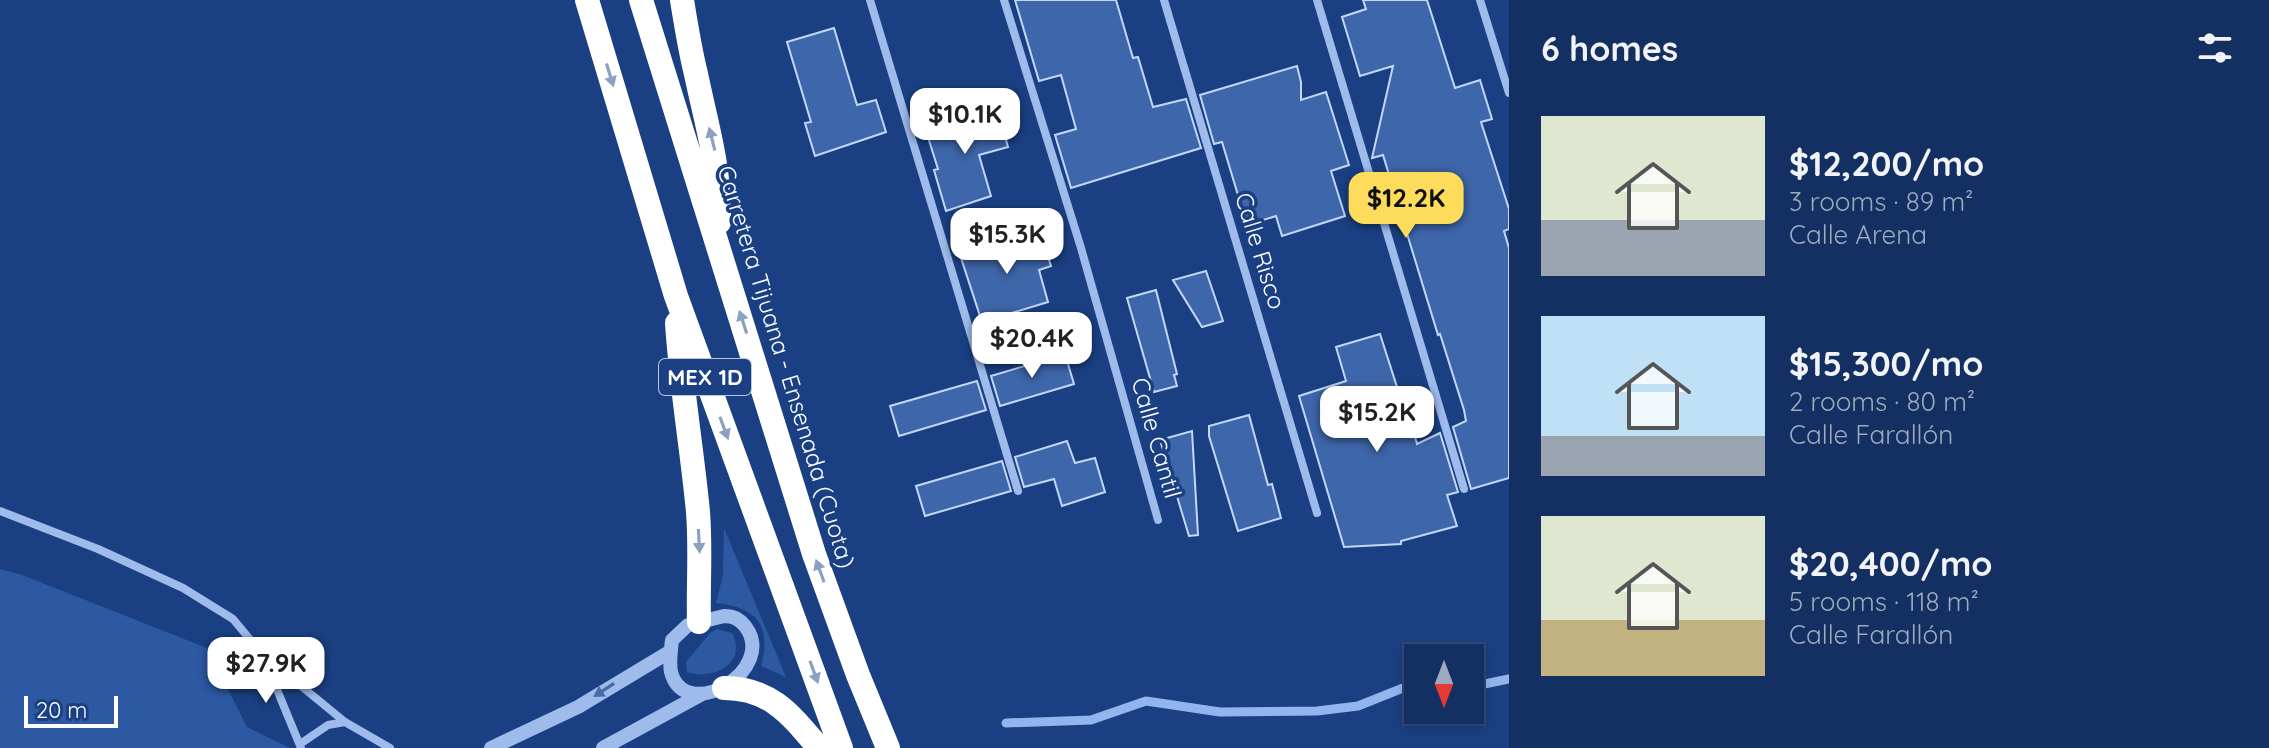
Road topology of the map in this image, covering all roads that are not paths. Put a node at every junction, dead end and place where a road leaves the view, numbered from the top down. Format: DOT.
graph roads {
  1 [pos="587,0"];
  2 [pos="641,0"];
  3 [pos="682,0"];
  4 [pos="870,0"];
  5 [pos="1004,0"];
  6 [pos="1164,0"];
  7 [pos="1317,0"];
  8 [pos="1480,0"];
  9 [pos="1509,93"];
  10 [pos="718,244"];
  11 [pos="676,296"];
  12 [pos="1464,489"];
  13 [pos="1018,491"];
  14 [pos="0,511"];
  15 [pos="1317,513"];
  16 [pos="1158,520"];
  17 [pos="699,622"];
  18 [pos="671,651"];
  19 [pos="262,654"];
  20 [pos="713,691"];
  21 [pos="345,722"];
  22 [pos="301,746"];
  23 [pos="390,748"];
  24 [pos="491,748"];
  25 [pos="603,748"];
  26 [pos="819,748"];
  27 [pos="841,748"];
  28 [pos="888,748"];
  1 -- 11 [label="highway, MEX 1D, one-way"];
  2 -- 10 [label="highway, Carretera Tijuana - Ensenada (Cuota) / MEX 1D"];
  10 -- 3 [label="highway, one-way"];
  4 -- 13 [label="street"];
  5 -- 16 [label="street, Calle Cantil"];
  6 -- 15 [label="street, Calle Risco"];
  7 -- 12 [label="street"];
  8 -- 9 [label="street"];
  28 -- 10 [label="highway, Carretera Tijuana - Ensenada (Cuota) / MEX 1D, one-way"];
  11 -- 17 [label="highway, one-way"];
  11 -- 27 [label="highway, MEX 1D, one-way"];
  14 -- 19 [label="street"];
  17 -- 18 [label="street"];
  17 -- 20 [label="street"];
  18 -- 20 [label="street"];
  18 -- 24 [label="street, one-way"];
  19 -- 21 [label="street"];
  19 -- 22 [label="street"];
  20 -- 25 [label="street"];
  20 -- 26 [label="highway"];
  21 -- 22 [label="street"];
  21 -- 23 [label="street"];
}
